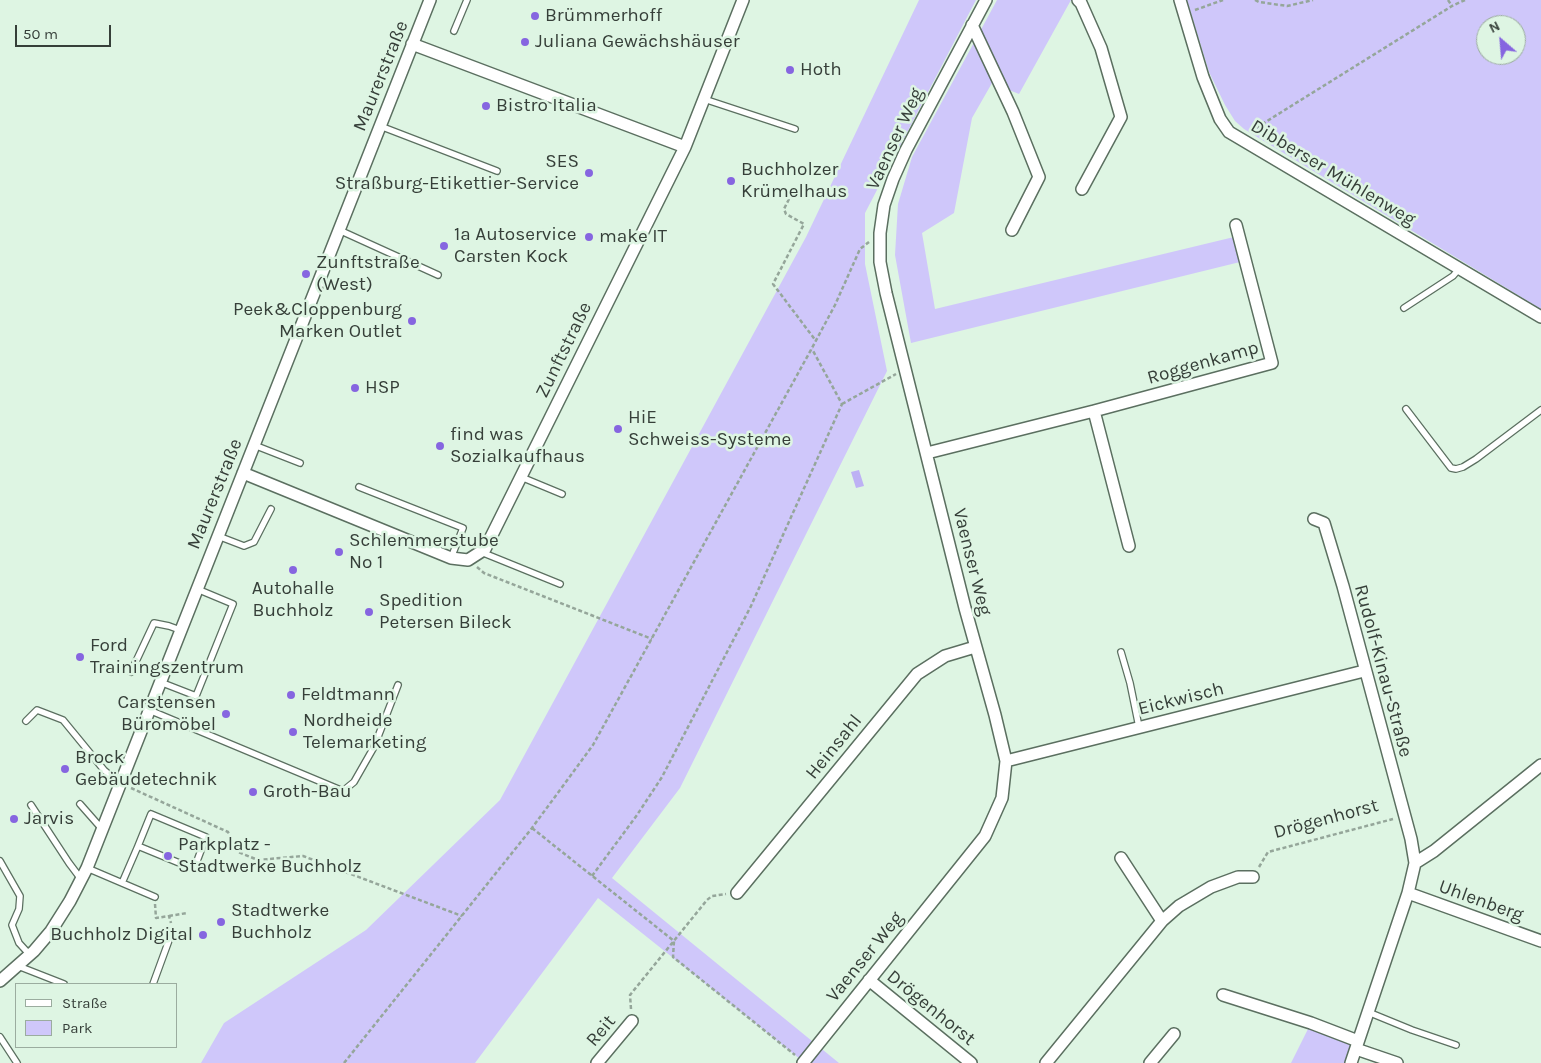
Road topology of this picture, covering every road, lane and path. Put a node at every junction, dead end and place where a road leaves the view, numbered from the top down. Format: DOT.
graph roads {
  1 [pos="430,0"];
  2 [pos="466,0"];
  3 [pos="743,0"];
  4 [pos="986,0"];
  5 [pos="1078,0"];
  6 [pos="1180,0"];
  7 [pos="1222,0"];
  8 [pos="1255,0"];
  9 [pos="1314,0"];
  10 [pos="1448,0"];
  11 [pos="1465,0"];
  12 [pos="1452,6"];
  13 [pos="1184,14"];
  14 [pos="972,25"];
  15 [pos="454,31"];
  16 [pos="412,44"];
  17 [pos="704,99"];
  18 [pos="380,126"];
  19 [pos="795,129"];
  20 [pos="1241,138"];
  21 [pos="685,147"];
  22 [pos="497,171"];
  23 [pos="1082,189"];
  24 [pos="789,199"];
  25 [pos="1236,224"];
  26 [pos="339,230"];
  27 [pos="1012,230"];
  28 [pos="880,233"];
  29 [pos="1459,269"];
  30 [pos="438,275"];
  31 [pos="1404,308"];
  32 [pos="1541,317"];
  33 [pos="816,340"];
  34 [pos="812,348"];
  35 [pos="905,369"];
  36 [pos="842,404"];
  37 [pos="1406,409"];
  38 [pos="1541,410"];
  39 [pos="1094,411"];
  40 [pos="254,445"];
  41 [pos="927,453"];
  42 [pos="300,463"];
  43 [pos="243,473"];
  44 [pos="521,476"];
  45 [pos="359,486"];
  46 [pos="562,494"];
  47 [pos="272,509"];
  48 [pos="1314,519"];
  49 [pos="218,536"];
  50 [pos="1129,546"];
  51 [pos="481,552"];
  52 [pos="451,558"];
  53 [pos="468,560"];
  54 [pos="560,584"];
  55 [pos="197,589"];
  56 [pos="180,630"];
  57 [pos="652,639"];
  58 [pos="975,647"];
  59 [pos="1121,652"];
  60 [pos="1364,671"];
  61 [pos="132,672"];
  62 [pos="160,682"];
  63 [pos="398,685"];
  64 [pos="149,710"];
  65 [pos="26,721"];
  66 [pos="1139,728"];
  67 [pos="1006,761"];
  68 [pos="1541,766"];
  69 [pos="120,784"];
  70 [pos="80,804"];
  71 [pos="31,805"];
  72 [pos="1404,816"];
  73 [pos="532,828"];
  74 [pos="102,829"];
  75 [pos="138,846"];
  76 [pos="1121,858"];
  77 [pos="0,861"];
  78 [pos="1415,863"];
  79 [pos="84,874"];
  80 [pos="592,876"];
  81 [pos="1253,877"];
  82 [pos="122,883"];
  83 [pos="737,893"];
  84 [pos="1408,893"];
  85 [pos="155,897"];
  86 [pos="187,913"];
  87 [pos="169,916"];
  88 [pos="462,916"];
  89 [pos="1162,921"];
  90 [pos="172,932"];
  91 [pos="674,941"];
  92 [pos="1541,941"];
  93 [pos="30,955"];
  94 [pos="18,966"];
  95 [pos="869,980"];
  96 [pos="0,981"];
  97 [pos="61,983"];
  98 [pos="153,983"];
  99 [pos="1223,995"];
  100 [pos="1368,1012"];
  101 [pos="632,1021"];
  102 [pos="1174,1034"];
  103 [pos="0,1037"];
  104 [pos="1357,1045"];
  105 [pos="1456,1045"];
  106 [pos="803,1062"];
  107 [pos="17,1063"];
  108 [pos="344,1063"];
  109 [pos="597,1063"];
  110 [pos="970,1063"];
  111 [pos="1046,1063"];
  112 [pos="1150,1063"];
  113 [pos="1351,1063"];
  114 [pos="1397,1063"];
  1 -- 16 [label="street, Maurerstraße"];
  2 -- 15 [label="lane"];
  3 -- 17 [label="street, Zunftstraße"];
  4 -- 14 [label="street, Vaenser Weg"];
  5 -- 23 [label="street"];
  6 -- 13 [label="street, Dibberser Mühlenweg"];
  7 -- 13 [label="path"];
  8 -- 9 [label="path"];
  10 -- 12 [label="path"];
  11 -- 12 [label="path"];
  12 -- 20 [label="path"];
  13 -- 20 [label="street, Dibberser Mühlenweg"];
  14 -- 27 [label="street"];
  14 -- 28 [label="street, Vaenser Weg"];
  16 -- 18 [label="street, Maurerstraße"];
  16 -- 21 [label="street"];
  17 -- 19 [label="lane"];
  17 -- 21 [label="street, Zunftstraße"];
  18 -- 22 [label="lane"];
  18 -- 26 [label="street, Maurerstraße"];
  20 -- 29 [label="street, Dibberser Mühlenweg"];
  21 -- 44 [label="street, Zunftstraße"];
  24 -- 33 [label="path"];
  25 -- 39 [label="street, Roggenkamp"];
  26 -- 30 [label="lane"];
  26 -- 40 [label="street, Maurerstraße"];
  28 -- 33 [label="path"];
  28 -- 35 [label="street, Vaenser Weg"];
  29 -- 31 [label="lane"];
  29 -- 32 [label="street, Dibberser Mühlenweg"];
  33 -- 34 [label="path"];
  34 -- 36 [label="path"];
  34 -- 57 [label="path"];
  35 -- 36 [label="path"];
  35 -- 41 [label="street, Vaenser Weg"];
  36 -- 80 [label="path"];
  37 -- 38 [label="lane"];
  39 -- 41 [label="street, Roggenkamp"];
  39 -- 50 [label="street"];
  40 -- 42 [label="lane"];
  40 -- 43 [label="street, Maurerstraße"];
  41 -- 58 [label="street, Vaenser Weg"];
  43 -- 49 [label="street, Maurerstraße"];
  43 -- 52 [label="street"];
  44 -- 46 [label="lane"];
  44 -- 51 [label="street, Zunftstraße"];
  45 -- 52 [label="lane"];
  47 -- 49 [label="lane"];
  48 -- 60 [label="street, Rudolf-Kinau-Straße"];
  49 -- 55 [label="street, Maurerstraße"];
  51 -- 53 [label="street, Zunftstraße"];
  51 -- 54 [label="lane"];
  52 -- 53 [label="street"];
  53 -- 57 [label="path"];
  55 -- 56 [label="street, Maurerstraße"];
  55 -- 62 [label="lane"];
  56 -- 61 [label="lane"];
  56 -- 62 [label="street, Maurerstraße"];
  57 -- 73 [label="path"];
  58 -- 67 [label="street, Vaenser Weg"];
  58 -- 83 [label="street, Heinsahl"];
  59 -- 66 [label="lane"];
  60 -- 66 [label="street, Eickwisch"];
  60 -- 72 [label="street, Rudolf-Kinau-Straße"];
  62 -- 64 [label="street, Maurerstraße"];
  63 -- 64 [label="lane"];
  64 -- 69 [label="street, Maurerstraße"];
  65 -- 69 [label="lane"];
  66 -- 67 [label="street, Eickwisch"];
  67 -- 95 [label="street, Vaenser Weg"];
  68 -- 78 [label="street"];
  69 -- 74 [label="street, Maurerstraße"];
  69 -- 88 [label="path"];
  70 -- 74 [label="lane"];
  71 -- 79 [label="lane"];
  72 -- 78 [label="street, Rudolf-Kinau-Straße"];
  72 -- 81 [label="path, Drögenhorst"];
  73 -- 80 [label="path"];
  73 -- 88 [label="path"];
  74 -- 79 [label="street, Maurerstraße"];
  75 -- 75 [label="lane"];
  75 -- 82 [label="lane"];
  76 -- 89 [label="street"];
  77 -- 93 [label="lane"];
  78 -- 84 [label="street"];
  79 -- 82 [label="lane"];
  79 -- 93 [label="street, Maurerstraße"];
  80 -- 91 [label="path"];
  81 -- 89 [label="street"];
  82 -- 85 [label="lane"];
  83 -- 91 [label="path"];
  84 -- 92 [label="street, Uhlenberg"];
  84 -- 100 [label="street"];
  85 -- 87 [label="path"];
  86 -- 87 [label="path"];
  87 -- 90 [label="path"];
  88 -- 108 [label="path"];
  89 -- 111 [label="street"];
  90 -- 98 [label="lane"];
  91 -- 101 [label="path"];
  91 -- 106 [label="path"];
  93 -- 94 [label="street, Maurerstraße"];
  94 -- 96 [label="street, Maurerstraße"];
  94 -- 97 [label="lane"];
  95 -- 106 [label="street, Vaenser Weg"];
  95 -- 110 [label="street, Drögenhorst"];
  99 -- 104 [label="street"];
  100 -- 104 [label="street"];
  100 -- 105 [label="lane"];
  101 -- 109 [label="street, Reit"];
  102 -- 112 [label="street"];
  103 -- 107 [label="lane"];
  104 -- 113 [label="street"];
  104 -- 114 [label="street"];
}
